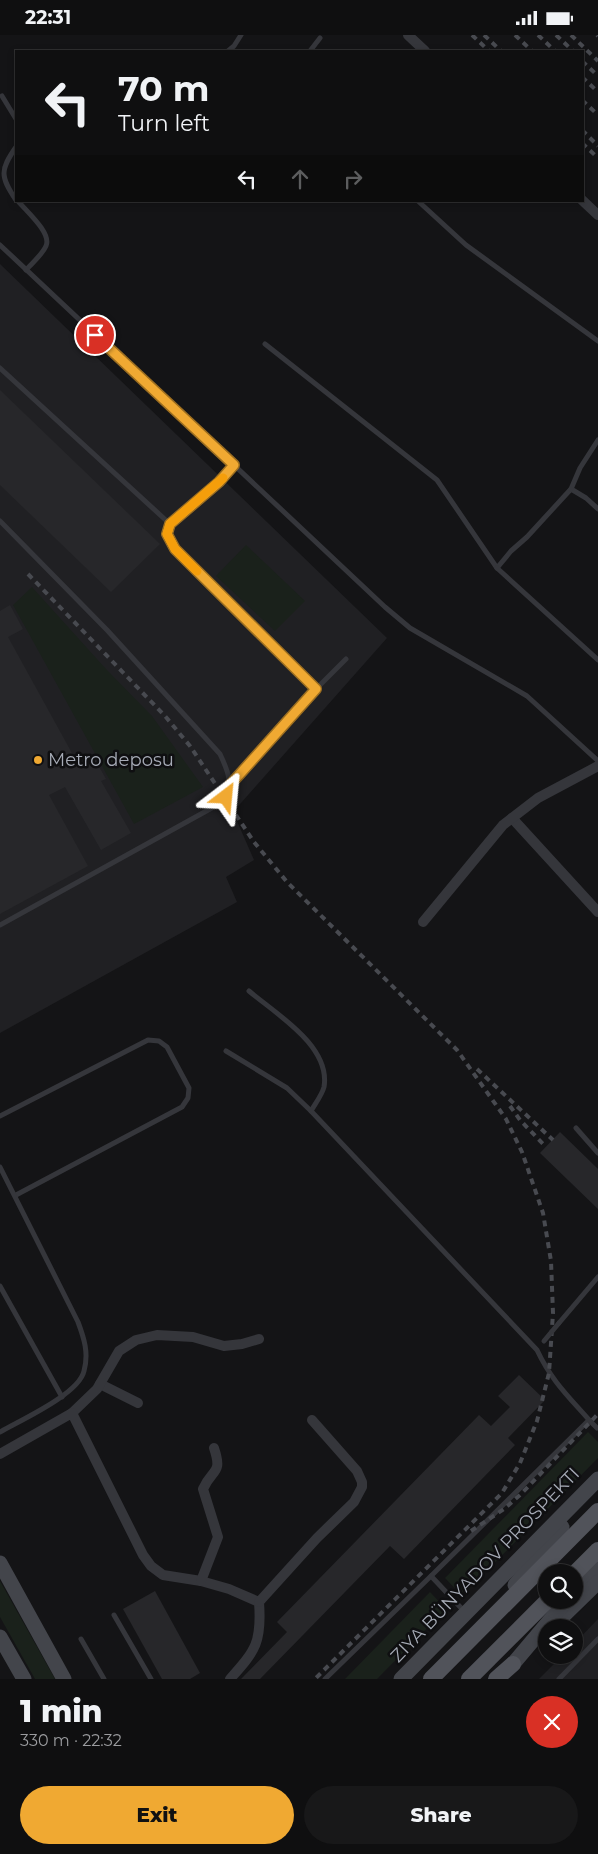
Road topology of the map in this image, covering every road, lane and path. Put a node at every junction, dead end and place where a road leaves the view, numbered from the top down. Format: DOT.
graph roads {
  1 [pos="241,35"];
  2 [pos="408,35"];
  3 [pos="320,38"];
  4 [pos="234,46"];
  5 [pos="229,50"];
  6 [pos="238,50"];
  7 [pos="311,50"];
  8 [pos="424,50"];
  9 [pos="2,96"];
  10 [pos="15,117"];
  11 [pos="15,148"];
  12 [pos="15,198"];
  13 [pos="19,202"];
  14 [pos="419,202"];
  15 [pos="583,202"];
  16 [pos="598,215"];
  17 [pos="0,245"];
  18 [pos="26,270"];
  19 [pos="598,341"];
  20 [pos="265,344"];
  21 [pos="0,368"];
  22 [pos="598,440"];
  23 [pos="234,465"];
  24 [pos="571,489"];
  25 [pos="598,509"];
  26 [pos="0,521"];
  27 [pos="170,524"];
  28 [pos="497,568"];
  29 [pos="346,659"];
  30 [pos="598,660"];
  31 [pos="316,689"];
  32 [pos="598,761"];
  33 [pos="598,766"];
  34 [pos="230,785"];
  35 [pos="512,818"];
  36 [pos="598,912"];
  37 [pos="423,922"];
  38 [pos="0,925"];
  39 [pos="249,991"];
  40 [pos="226,1051"];
  41 [pos="311,1111"];
  42 [pos="0,1115"];
  43 [pos="576,1128"];
  44 [pos="598,1153"];
  45 [pos="0,1167"];
  46 [pos="16,1195"];
  47 [pos="598,1277"];
  48 [pos="0,1286"];
  49 [pos="259,1339"];
  50 [pos="537,1349"];
  51 [pos="100,1385"];
  52 [pos="62,1397"];
  53 [pos="138,1403"];
  54 [pos="72,1413"];
  55 [pos="312,1420"];
  56 [pos="589,1420"];
  57 [pos="597,1429"];
  58 [pos="0,1432"];
  59 [pos="214,1448"];
  60 [pos="0,1454"];
  61 [pos="598,1479"];
  62 [pos="598,1483"];
  63 [pos="598,1511"];
  64 [pos="598,1550"];
  65 [pos="0,1563"];
  66 [pos="598,1563"];
  67 [pos="583,1565"];
  68 [pos="431,1577"];
  69 [pos="201,1581"];
  70 [pos="583,1581"];
  71 [pos="598,1582"];
  72 [pos="259,1601"];
  73 [pos="539,1609"];
  74 [pos="559,1609"];
  75 [pos="466,1613"];
  76 [pos="114,1615"];
  77 [pos="559,1619"];
  78 [pos="480,1629"];
  79 [pos="0,1637"];
  80 [pos="81,1639"];
  81 [pos="598,1639"];
  82 [pos="538,1640"];
  83 [pos="513,1664"];
  84 [pos="24,1679"];
  85 [pos="64,1679"];
  86 [pos="104,1679"];
  87 [pos="151,1679"];
  88 [pos="230,1679"];
  89 [pos="325,1679"];
  90 [pos="401,1679"];
  91 [pos="431,1679"];
  92 [pos="469,1679"];
  93 [pos="497,1679"];
  94 [pos="559,1679"];
  1 -- 4 [label="lane"];
  2 -- 8 [label="street"];
  3 -- 7 [label="lane"];
  4 -- 5 [label="lane"];
  4 -- 6 [label="lane"];
  9 -- 10 [label="lane"];
  11 -- 12 [label="lane"];
  13 -- 18 [label="lane"];
  14 -- 19 [label="lane"];
  15 -- 16 [label="street"];
  17 -- 18 [label="lane"];
  18 -- 23 [label="lane"];
  20 -- 28 [label="lane"];
  21 -- 27 [label="lane"];
  22 -- 24 [label="lane"];
  23 -- 27 [label="lane"];
  23 -- 32 [label="lane"];
  24 -- 25 [label="lane"];
  24 -- 28 [label="lane"];
  26 -- 34 [label="lane"];
  27 -- 31 [label="lane"];
  28 -- 30 [label="lane"];
  29 -- 31 [label="lane"];
  31 -- 34 [label="lane"];
  33 -- 35 [label="street"];
  34 -- 38 [label="lane, bridge"];
  35 -- 36 [label="street"];
  35 -- 37 [label="street"];
  39 -- 41 [label="lane"];
  40 -- 41 [label="lane"];
  41 -- 50 [label="lane"];
  42 -- 46 [label="lane"];
  43 -- 44 [label="lane"];
  45 -- 46 [label="lane"];
  46 -- 52 [label="lane"];
  47 -- 50 [label="lane, bridge"];
  48 -- 52 [label="lane"];
  49 -- 51 [label="street"];
  50 -- 56 [label="lane"];
  51 -- 53 [label="street"];
  51 -- 54 [label="street"];
  52 -- 58 [label="lane"];
  54 -- 60 [label="street"];
  54 -- 69 [label="street"];
  55 -- 72 [label="street"];
  56 -- 57 [label="lane, bridge"];
  56 -- 68 [label="lane"];
  59 -- 69 [label="street"];
  61 -- 75 [label="main road, ZIYA BÜNYADOV PROSPEKTI"];
  62 -- 78 [label="main road"];
  63 -- 78 [label="main road"];
  64 -- 67 [label="main road"];
  65 -- 85 [label="main road"];
  66 -- 70 [label="main road"];
  68 -- 75 [label="lane"];
  68 -- 89 [label="lane"];
  69 -- 72 [label="street"];
  71 -- 77 [label="main road"];
  72 -- 88 [label="street"];
  73 -- 92 [label="main road"];
  74 -- 83 [label="main road"];
  75 -- 90 [label="main road, ZIYA BÜNYADOV PROSPEKTI"];
  76 -- 87 [label="lane"];
  78 -- 91 [label="main road"];
  79 -- 84 [label="main road"];
  80 -- 86 [label="lane"];
  81 -- 94 [label="lane"];
  82 -- 83 [label="main road"];
  83 -- 93 [label="main road"];
}
